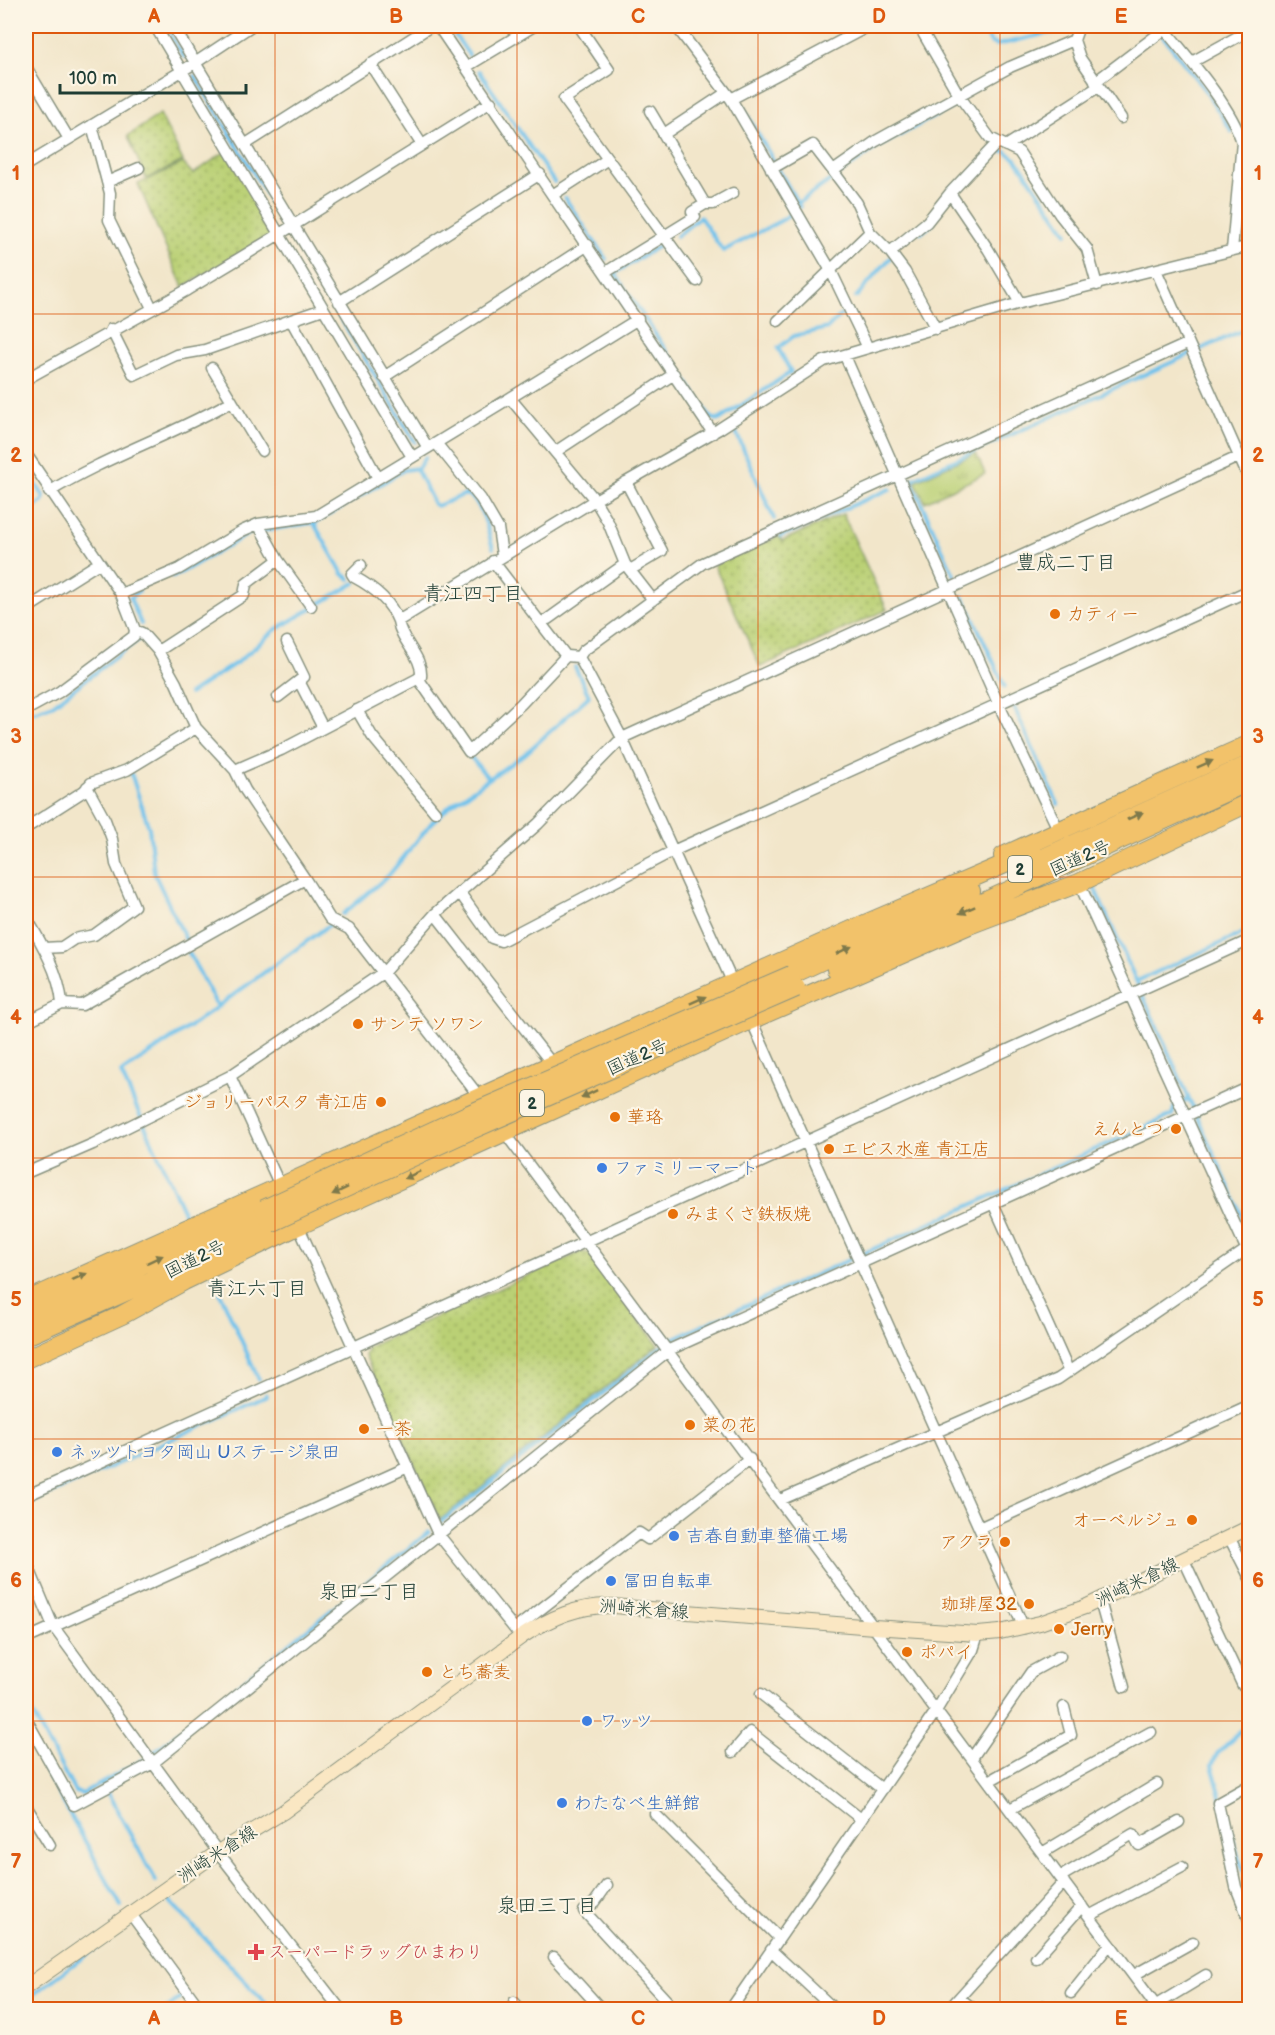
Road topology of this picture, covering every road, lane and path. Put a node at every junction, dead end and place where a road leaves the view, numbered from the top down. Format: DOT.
graph roads {
  1 [pos="155,26"];
  2 [pos="173,26"];
  3 [pos="251,26"];
  4 [pos="431,26"];
  5 [pos="438,26"];
  6 [pos="534,26"];
  7 [pos="579,26"];
  8 [pos="676,26"];
  9 [pos="919,26"];
  10 [pos="865,28"];
  11 [pos="1162,30"];
  12 [pos="1250,30"];
  13 [pos="1077,32"];
  14 [pos="1192,62"];
  15 [pos="195,63"];
  16 [pos="370,64"];
  17 [pos="26,67"];
  18 [pos="466,67"];
  19 [pos="182,70"];
  20 [pos="1096,85"];
  21 [pos="732,97"];
  22 [pos="960,97"];
  23 [pos="491,102"];
  24 [pos="650,111"];
  25 [pos="1121,118"];
  26 [pos="92,125"];
  27 [pos="664,134"];
  28 [pos="69,139"];
  29 [pos="246,144"];
  30 [pos="1002,144"];
  31 [pos="422,145"];
  32 [pos="608,159"];
  33 [pos="26,165"];
  34 [pos="775,167"];
  35 [pos="139,168"];
  36 [pos="540,174"];
  37 [pos="835,174"];
  38 [pos="107,182"];
  39 [pos="733,193"];
  40 [pos="554,194"];
  41 [pos="951,195"];
  42 [pos="705,204"];
  43 [pos="293,226"];
  44 [pos="870,232"];
  45 [pos="278,235"];
  46 [pos="664,236"];
  47 [pos="588,245"];
  48 [pos="1250,246"];
  49 [pos="1232,250"];
  50 [pos="891,254"];
  51 [pos="830,269"];
  52 [pos="1156,270"];
  53 [pos="606,272"];
  54 [pos="697,281"];
  55 [pos="1097,285"];
  56 [pos="339,302"];
  57 [pos="1020,303"];
  58 [pos="152,308"];
  59 [pos="323,309"];
  60 [pos="291,320"];
  61 [pos="638,320"];
  62 [pos="778,321"];
  63 [pos="111,329"];
  64 [pos="936,329"];
  65 [pos="868,348"];
  66 [pos="1189,350"];
  67 [pos="845,356"];
  68 [pos="212,368"];
  69 [pos="674,374"];
  70 [pos="384,377"];
  71 [pos="26,379"];
  72 [pos="510,398"];
  73 [pos="232,401"];
  74 [pos="713,433"];
  75 [pos="432,445"];
  76 [pos="262,451"];
  77 [pos="555,452"];
  78 [pos="26,454"];
  79 [pos="412,457"];
  80 [pos="1238,457"];
  81 [pos="897,476"];
  82 [pos="378,478"];
  83 [pos="1250,481"];
  84 [pos="626,482"];
  85 [pos="49,492"];
  86 [pos="595,500"];
  87 [pos="260,528"];
  88 [pos="498,558"];
  89 [pos="278,560"];
  90 [pos="99,562"];
  91 [pos="361,565"];
  92 [pos="628,567"];
  93 [pos="950,590"];
  94 [pos="1250,590"];
  95 [pos="121,594"];
  96 [pos="652,600"];
  97 [pos="311,606"];
  98 [pos="26,609"];
  99 [pos="548,619"];
  100 [pos="398,621"];
  101 [pos="135,630"];
  102 [pos="287,642"];
  103 [pos="158,651"];
  104 [pos="566,656"];
  105 [pos="579,657"];
  106 [pos="418,678"];
  107 [pos="299,681"];
  108 [pos="278,697"];
  109 [pos="998,703"];
  110 [pos="26,710"];
  111 [pos="357,710"];
  112 [pos="196,728"];
  113 [pos="323,728"];
  114 [pos="622,738"];
  115 [pos="1250,744"];
  116 [pos="1250,764"];
  117 [pos="235,770"];
  118 [pos="1250,781"];
  119 [pos="87,787"];
  120 [pos="1250,802"];
  121 [pos="435,812"];
  122 [pos="26,828"];
  123 [pos="1058,829"];
  124 [pos="673,851"];
  125 [pos="1043,858"];
  126 [pos="306,879"];
  127 [pos="1079,883"];
  128 [pos="460,893"];
  129 [pos="435,914"];
  130 [pos="26,917"];
  131 [pos="867,923"];
  132 [pos="969,925"];
  133 [pos="1250,940"];
  134 [pos="44,948"];
  135 [pos="384,972"];
  136 [pos="793,981"];
  137 [pos="733,984"];
  138 [pos="1137,990"];
  139 [pos="62,1004"];
  140 [pos="751,1020"];
  141 [pos="26,1023"];
  142 [pos="553,1065"];
  143 [pos="230,1076"];
  144 [pos="1250,1088"];
  145 [pos="480,1098"];
  146 [pos="1187,1109"];
  147 [pos="505,1132"];
  148 [pos="805,1141"];
  149 [pos="26,1173"];
  150 [pos="281,1187"];
  151 [pos="993,1203"];
  152 [pos="267,1216"];
  153 [pos="298,1226"];
  154 [pos="587,1241"];
  155 [pos="1248,1251"];
  156 [pos="858,1259"];
  157 [pos="184,1281"];
  158 [pos="26,1301"];
  159 [pos="26,1318"];
  160 [pos="26,1337"];
  161 [pos="351,1346"];
  162 [pos="666,1346"];
  163 [pos="26,1359"];
  164 [pos="1069,1372"];
  165 [pos="1250,1405"];
  166 [pos="935,1434"];
  167 [pos="750,1459"];
  168 [pos="408,1467"];
  169 [pos="26,1496"];
  170 [pos="780,1500"];
  171 [pos="1250,1527"];
  172 [pos="979,1528"];
  173 [pos="438,1534"];
  174 [pos="1229,1537"];
  175 [pos="1184,1560"];
  176 [pos="26,1561"];
  177 [pos="1250,1578"];
  178 [pos="1100,1600"];
  179 [pos="53,1626"];
  180 [pos="874,1627"];
  181 [pos="1024,1628"];
  182 [pos="518,1633"];
  183 [pos="978,1634"];
  184 [pos="26,1639"];
  185 [pos="1060,1656"];
  186 [pos="1243,1686"];
  187 [pos="1124,1687"];
  188 [pos="761,1694"];
  189 [pos="1064,1707"];
  190 [pos="936,1711"];
  191 [pos="26,1719"];
  192 [pos="1151,1732"];
  193 [pos="733,1752"];
  194 [pos="972,1758"];
  195 [pos="153,1763"];
  196 [pos="989,1781"];
  197 [pos="1158,1784"];
  198 [pos="1250,1785"];
  199 [pos="882,1789"];
  200 [pos="26,1806"];
  201 [pos="1010,1809"];
  202 [pos="655,1814"];
  203 [pos="861,1819"];
  204 [pos="1179,1822"];
  205 [pos="50,1845"];
  206 [pos="218,1852"];
  207 [pos="1042,1853"];
  208 [pos="1182,1867"];
  209 [pos="1062,1879"];
  210 [pos="607,1885"];
  211 [pos="1082,1906"];
  212 [pos="130,1913"];
  213 [pos="1089,1916"];
  214 [pos="1250,1922"];
  215 [pos="779,1938"];
  216 [pos="1193,1942"];
  217 [pos="1110,1944"];
  218 [pos="771,1950"];
  219 [pos="554,1957"];
  220 [pos="1036,1958"];
  221 [pos="1134,1975"];
  222 [pos="1206,1975"];
  223 [pos="26,1986"];
  224 [pos="1071,1993"];
  225 [pos="959,1998"];
  226 [pos="1154,2008"];
  227 [pos="201,2010"];
  228 [pos="341,2010"];
  229 [pos="602,2010"];
  230 [pos="675,2010"];
  231 [pos="730,2010"];
  232 [pos="835,2010"];
  233 [pos="948,2010"];
  234 [pos="975,2010"];
  1 -- 19 [label="street"];
  2 -- 15 [label="street"];
  3 -- 15 [label="street"];
  4 -- 16 [label="street"];
  5 -- 18 [label="street"];
  6 -- 18 [label="street"];
  7 -- 32 [label="street"];
  8 -- 21 [label="street"];
  9 -- 22 [label="street"];
  10 -- 21 [label="street"];
  11 -- 14 [label="street"];
  11 -- 20 [label="street"];
  12 -- 14 [label="street"];
  13 -- 20 [label="street"];
  13 -- 22 [label="street"];
  14 -- 49 [label="street"];
  15 -- 19 [label="street"];
  15 -- 29 [label="street"];
  16 -- 29 [label="street"];
  16 -- 31 [label="street"];
  17 -- 28 [label="street"];
  18 -- 23 [label="street"];
  19 -- 26 [label="street"];
  19 -- 45 [label="street"];
  20 -- 25 [label="street"];
  20 -- 30 [label="street"];
  21 -- 27 [label="street"];
  21 -- 34 [label="street"];
  22 -- 30 [label="street"];
  22 -- 37 [label="street"];
  23 -- 31 [label="street"];
  23 -- 36 [label="street"];
  24 -- 27 [label="street"];
  26 -- 28 [label="street"];
  26 -- 38 [label="street"];
  27 -- 42 [label="street"];
  28 -- 33 [label="street"];
  29 -- 43 [label="street"];
  30 -- 41 [label="street"];
  30 -- 55 [label="street"];
  31 -- 43 [label="street"];
  32 -- 40 [label="street"];
  32 -- 46 [label="street"];
  34 -- 37 [label="street"];
  34 -- 51 [label="street"];
  35 -- 38 [label="street"];
  36 -- 40 [label="street"];
  36 -- 56 [label="street"];
  37 -- 44 [label="street"];
  38 -- 58 [label="street"];
  39 -- 42 [label="street"];
  40 -- 47 [label="street"];
  41 -- 50 [label="street"];
  41 -- 57 [label="street"];
  42 -- 46 [label="street"];
  43 -- 45 [label="street"];
  43 -- 56 [label="street"];
  44 -- 50 [label="street"];
  44 -- 51 [label="street"];
  45 -- 58 [label="street"];
  45 -- 59 [label="street"];
  46 -- 53 [label="street"];
  46 -- 54 [label="street"];
  47 -- 53 [label="street"];
  47 -- 70 [label="street"];
  48 -- 49 [label="street"];
  49 -- 52 [label="street"];
  50 -- 64 [label="street"];
  51 -- 62 [label="street"];
  51 -- 65 [label="street"];
  52 -- 55 [label="street"];
  52 -- 66 [label="street"];
  53 -- 61 [label="street"];
  55 -- 57 [label="street"];
  56 -- 70 [label="street"];
  57 -- 64 [label="street"];
  58 -- 63 [label="street"];
  59 -- 60 [label="street"];
  59 -- 79 [label="street"];
  60 -- 63 [label="street"];
  60 -- 82 [label="street"];
  61 -- 69 [label="street"];
  61 -- 72 [label="street"];
  63 -- 71 [label="street"];
  64 -- 65 [label="street"];
  65 -- 67 [label="street"];
  66 -- 80 [label="street"];
  66 -- 81 [label="street"];
  67 -- 74 [label="street"];
  67 -- 81 [label="street"];
  68 -- 73 [label="street"];
  69 -- 74 [label="street"];
  69 -- 77 [label="street"];
  70 -- 75 [label="street"];
  72 -- 75 [label="street"];
  72 -- 77 [label="street"];
  73 -- 76 [label="street"];
  73 -- 85 [label="street"];
  74 -- 84 [label="street"];
  75 -- 79 [label="street"];
  75 -- 88 [label="street"];
  77 -- 86 [label="street"];
  78 -- 85 [label="street"];
  79 -- 82 [label="street"];
  80 -- 83 [label="street"];
  80 -- 93 [label="street"];
  81 -- 93 [label="street"];
  81 -- 96 [label="street"];
  82 -- 87 [label="street"];
  84 -- 86 [label="street"];
  84 -- 92 [label="street"];
  85 -- 90 [label="street"];
  86 -- 88 [label="street"];
  86 -- 92 [label="street"];
  87 -- 89 [label="street"];
  87 -- 95 [label="street"];
  88 -- 100 [label="street"];
  88 -- 104 [label="street"];
  89 -- 97 [label="street"];
  89 -- 103 [label="street"];
  90 -- 95 [label="street"];
  90 -- 98 [label="street"];
  91 -- 100 [label="street"];
  92 -- 96 [label="street"];
  92 -- 99 [label="street"];
  93 -- 109 [label="street"];
  93 -- 114 [label="street"];
  94 -- 109 [label="street"];
  95 -- 101 [label="street"];
  96 -- 105 [label="street"];
  100 -- 106 [label="street"];
  101 -- 103 [label="street"];
  101 -- 110 [label="street"];
  102 -- 107 [label="street"];
  103 -- 112 [label="street"];
  104 -- 105 [label="street"];
  104 -- 106 [label="street"];
  105 -- 114 [label="street"];
  106 -- 111 [label="street"];
  107 -- 108 [label="street"];
  107 -- 113 [label="street"];
  109 -- 123 [label="street"];
  109 -- 124 [label="street"];
  111 -- 113 [label="street"];
  111 -- 121 [label="street"];
  112 -- 117 [label="street"];
  112 -- 119 [label="street"];
  113 -- 117 [label="street"];
  114 -- 124 [label="street"];
  114 -- 128 [label="street"];
  123 -- 115 [label="highway, one-way"];
  125 -- 116 [label="highway, 国道2号 / 2, one-way"];
  117 -- 126 [label="street"];
  118 -- 132 [label="highway"];
  118 -- 136 [label="highway, 国道2号 / 2, one-way"];
  119 -- 122 [label="street"];
  119 -- 134 [label="street"];
  120 -- 127 [label="highway, 2"];
  123 -- 131 [label="highway"];
  124 -- 128 [label="street"];
  124 -- 137 [label="street"];
  125 -- 131 [label="highway"];
  136 -- 125 [label="highway, 国道2号 / 2, one-way"];
  126 -- 135 [label="street"];
  126 -- 139 [label="street"];
  127 -- 132 [label="highway, 2"];
  127 -- 138 [label="street"];
  128 -- 129 [label="street"];
  129 -- 135 [label="street"];
  129 -- 142 [label="street"];
  130 -- 134 [label="street"];
  131 -- 137 [label="highway"];
  132 -- 140 [label="highway"];
  133 -- 138 [label="street"];
  134 -- 139 [label="street"];
  135 -- 143 [label="street"];
  135 -- 145 [label="street"];
  136 -- 152 [label="highway, 国道2号 / 2, bridge"];
  137 -- 140 [label="street"];
  142 -- 137 [label="highway, one-way"];
  138 -- 146 [label="street"];
  138 -- 148 [label="street"];
  139 -- 141 [label="street"];
  140 -- 147 [label="highway, one-way"];
  140 -- 148 [label="street"];
  142 -- 145 [label="highway"];
  143 -- 149 [label="street"];
  143 -- 150 [label="street"];
  144 -- 146 [label="street"];
  145 -- 147 [label="street"];
  145 -- 150 [label="highway"];
  146 -- 151 [label="street"];
  146 -- 155 [label="street"];
  147 -- 153 [label="highway, one-way"];
  147 -- 154 [label="street"];
  148 -- 154 [label="street"];
  148 -- 156 [label="street"];
  150 -- 153 [label="street"];
  158 -- 150 [label="highway, one-way"];
  151 -- 156 [label="street"];
  151 -- 164 [label="street"];
  159 -- 152 [label="highway, 国道2号 / 2, one-way"];
  152 -- 160 [label="highway, 国道2号 / 2"];
  153 -- 157 [label="highway"];
  153 -- 161 [label="street"];
  154 -- 161 [label="street"];
  154 -- 162 [label="street"];
  155 -- 164 [label="street"];
  156 -- 162 [label="street"];
  156 -- 166 [label="street"];
  157 -- 160 [label="highway"];
  157 -- 163 [label="highway"];
  161 -- 168 [label="street"];
  161 -- 169 [label="street"];
  162 -- 167 [label="street"];
  162 -- 173 [label="street"];
  164 -- 166 [label="street"];
  165 -- 172 [label="street"];
  166 -- 170 [label="street"];
  166 -- 172 [label="street"];
  167 -- 170 [label="street"];
  167 -- 182 [label="street"];
  168 -- 173 [label="street"];
  168 -- 179 [label="street"];
  170 -- 180 [label="street"];
  171 -- 174 [label="main road, 洲崎米倉線"];
  172 -- 181 [label="street"];
  173 -- 182 [label="street"];
  173 -- 195 [label="street"];
  174 -- 175 [label="main road, 洲崎米倉線"];
  174 -- 177 [label="street"];
  175 -- 178 [label="main road, 洲崎米倉線"];
  175 -- 186 [label="street"];
  176 -- 179 [label="street"];
  178 -- 181 [label="main road, 洲崎米倉線"];
  178 -- 187 [label="street"];
  179 -- 184 [label="street"];
  179 -- 195 [label="street"];
  180 -- 182 [label="main road, 洲崎米倉線"];
  180 -- 183 [label="main road, 洲崎米倉線"];
  180 -- 190 [label="street"];
  181 -- 183 [label="main road, 洲崎米倉線"];
  182 -- 206 [label="main road, 洲崎米倉線"];
  183 -- 190 [label="street"];
  185 -- 194 [label="street"];
  188 -- 199 [label="street"];
  189 -- 196 [label="street"];
  190 -- 194 [label="street"];
  190 -- 199 [label="street"];
  191 -- 195 [label="street"];
  192 -- 201 [label="street"];
  193 -- 203 [label="street"];
  194 -- 196 [label="street"];
  195 -- 206 [label="street"];
  196 -- 201 [label="street"];
  197 -- 207 [label="street"];
  198 -- 214 [label="street"];
  199 -- 203 [label="street"];
  200 -- 205 [label="street"];
  201 -- 207 [label="street"];
  202 -- 215 [label="street"];
  203 -- 215 [label="street"];
  204 -- 209 [label="street"];
  206 -- 212 [label="main road, 洲崎米倉線"];
  206 -- 228 [label="street"];
  207 -- 209 [label="street"];
  208 -- 213 [label="street"];
  209 -- 211 [label="street"];
  209 -- 225 [label="street"];
  210 -- 230 [label="street"];
  211 -- 213 [label="street"];
  211 -- 220 [label="street"];
  212 -- 223 [label="main road, 洲崎米倉線"];
  212 -- 227 [label="street"];
  213 -- 217 [label="street"];
  215 -- 218 [label="street"];
  216 -- 221 [label="street"];
  217 -- 221 [label="street"];
  217 -- 224 [label="street"];
  218 -- 231 [label="street"];
  218 -- 232 [label="street"];
  219 -- 229 [label="street"];
  221 -- 226 [label="street"];
  222 -- 226 [label="street"];
  225 -- 233 [label="street"];
  225 -- 234 [label="street"];
}
